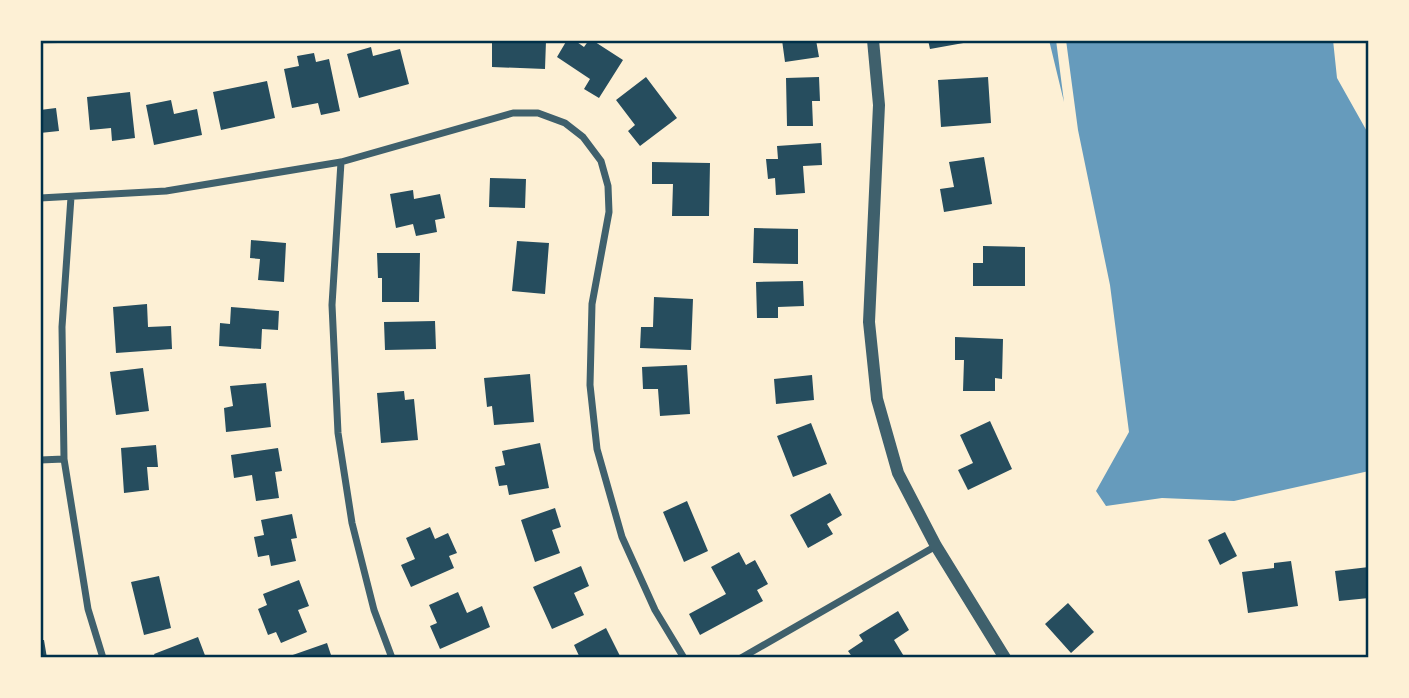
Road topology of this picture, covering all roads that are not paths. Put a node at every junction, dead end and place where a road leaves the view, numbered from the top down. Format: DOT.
graph roads {
  1 [pos="114,40"];
  2 [pos="873,40"];
  3 [pos="40,41"];
  4 [pos="341,162"];
  5 [pos="71,197"];
  6 [pos="40,198"];
  7 [pos="64,459"];
  8 [pos="40,460"];
  9 [pos="936,546"];
  10 [pos="103,658"];
  11 [pos="392,658"];
  12 [pos="684,658"];
  13 [pos="741,658"];
  14 [pos="1005,658"];
  1 -- 3 [label="lane"];
  2 -- 9 [label="street"];
  4 -- 5 [label="street"];
  4 -- 11 [label="street"];
  4 -- 12 [label="street"];
  5 -- 6 [label="street"];
  5 -- 7 [label="street"];
  7 -- 8 [label="street"];
  7 -- 10 [label="street"];
  9 -- 13 [label="street"];
  9 -- 14 [label="street"];
}
